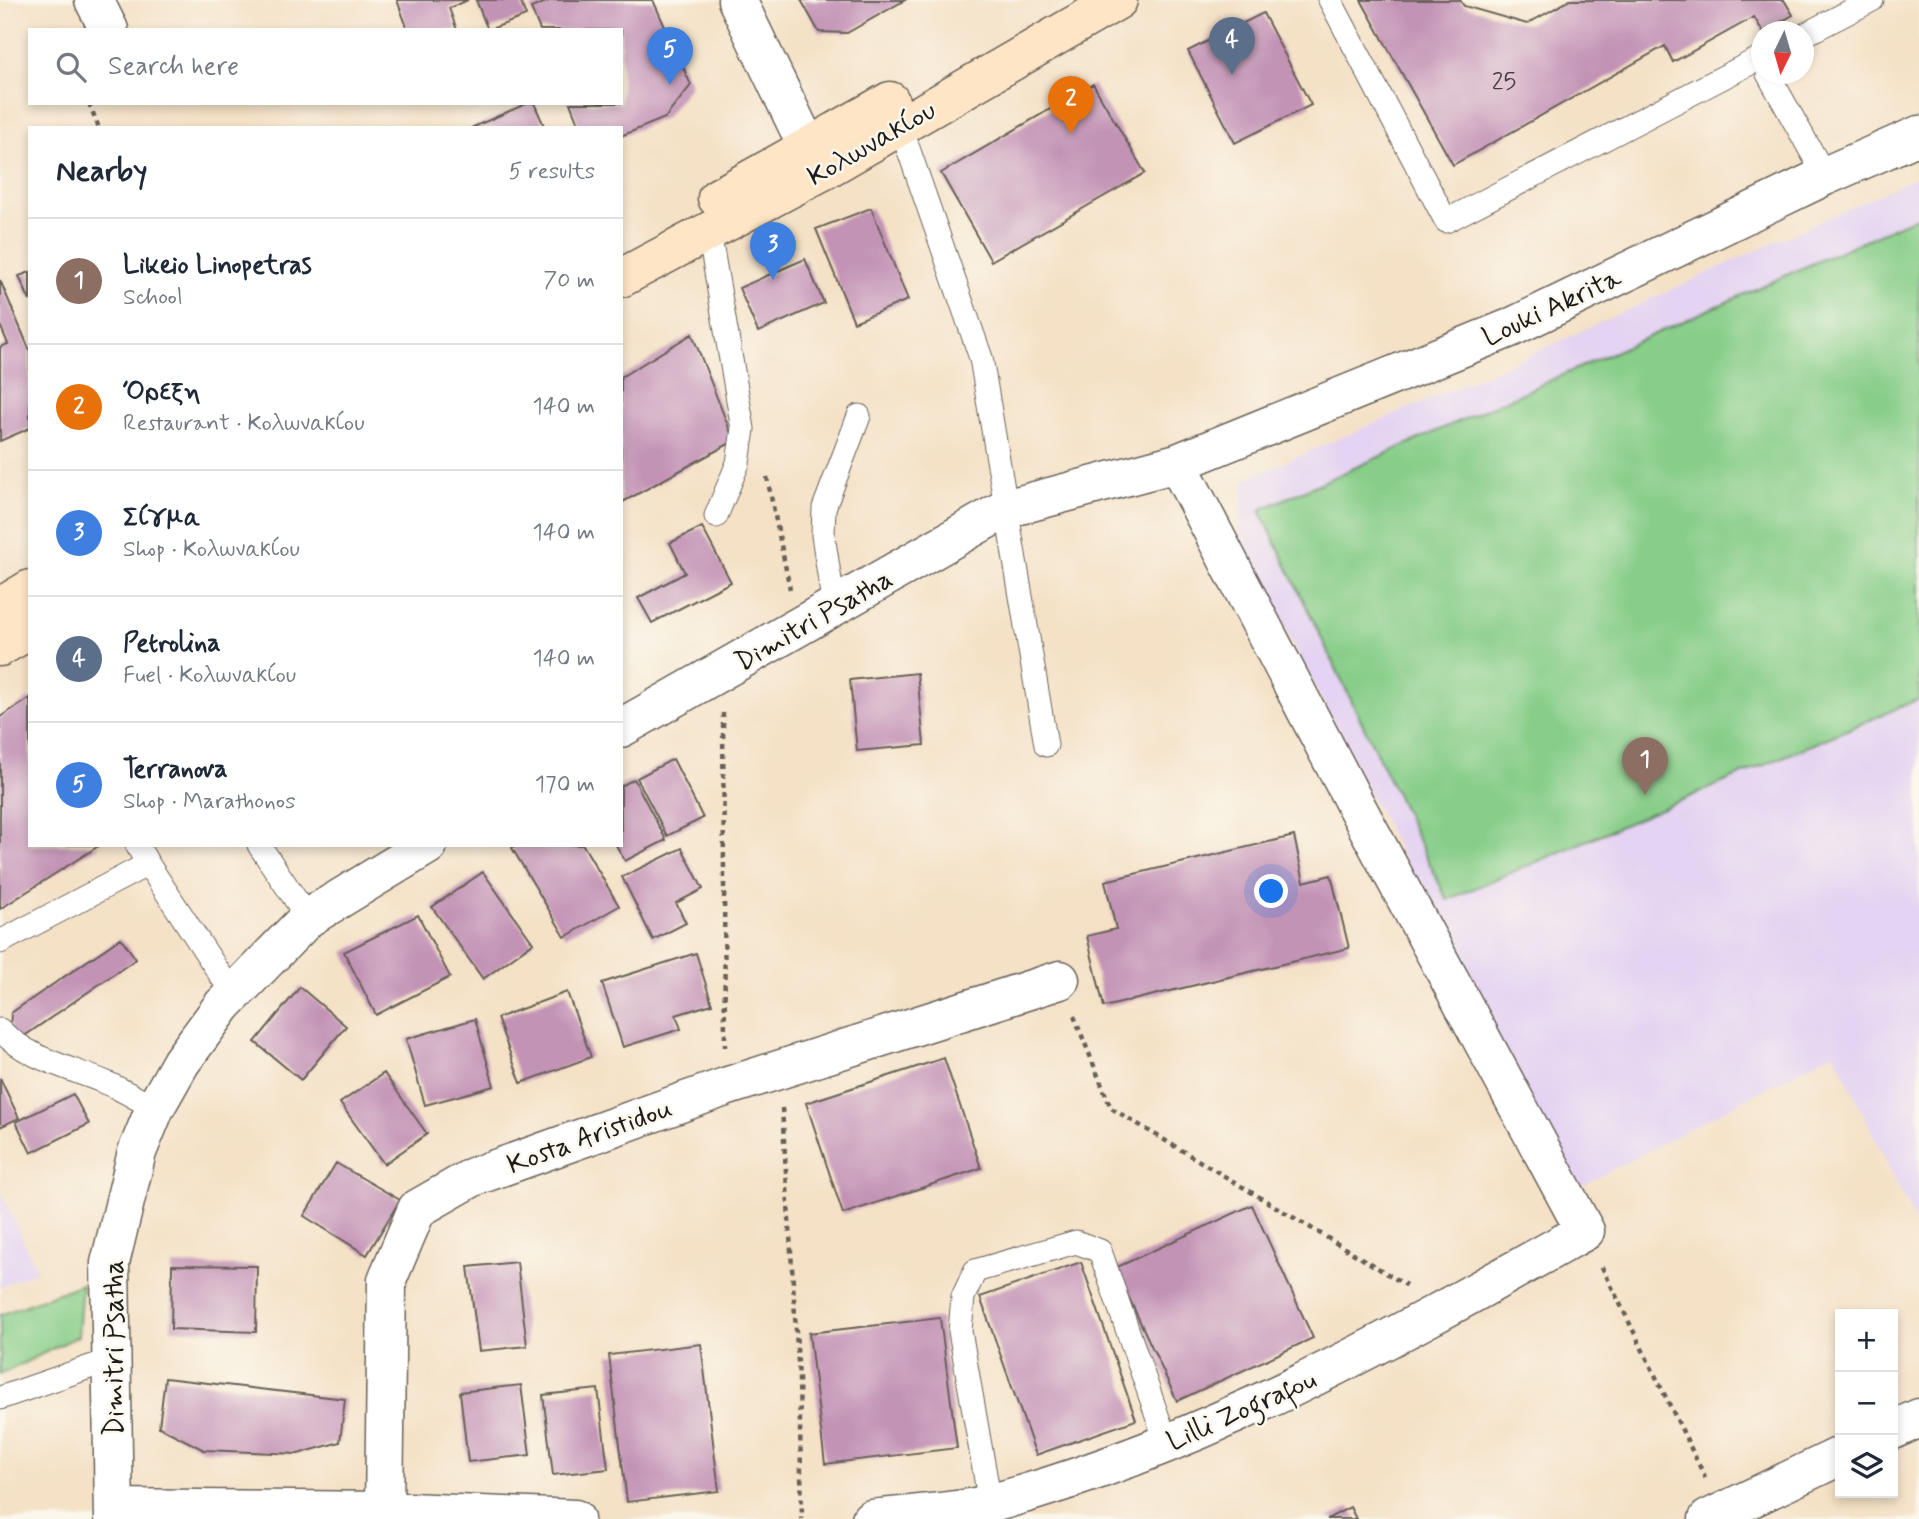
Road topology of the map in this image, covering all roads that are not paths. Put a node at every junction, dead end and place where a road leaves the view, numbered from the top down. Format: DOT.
graph roads {
  1 [pos="94,0"];
  2 [pos="737,0"];
  3 [pos="1069,0"];
  4 [pos="1118,0"];
  5 [pos="1330,0"];
  6 [pos="1872,0"];
  7 [pos="108,28"];
  8 [pos="1814,30"];
  9 [pos="1751,69"];
  10 [pos="1775,84"];
  11 [pos="900,125"];
  12 [pos="1919,135"];
  13 [pos="808,148"];
  14 [pos="1825,176"];
  15 [pos="709,232"];
  16 [pos="623,250"];
  17 [pos="623,277"];
  18 [pos="859,416"];
  19 [pos="1177,463"];
  20 [pos="1005,509"];
  21 [pos="716,516"];
  22 [pos="28,595"];
  23 [pos="834,607"];
  24 [pos="16,633"];
  25 [pos="623,727"];
  26 [pos="1046,745"];
  27 [pos="260,847"];
  28 [pos="425,847"];
  29 [pos="142,855"];
  30 [pos="309,918"];
  31 [pos="0,942"];
  32 [pos="1060,980"];
  33 [pos="233,994"];
  34 [pos="0,1030"];
  35 [pos="155,1108"];
  36 [pos="110,1360"];
  37 [pos="0,1398"];
  38 [pos="1919,1418"];
  39 [pos="1898,1428"];
  40 [pos="1167,1444"];
  41 [pos="1835,1458"];
  42 [pos="990,1503"];
  43 [pos="384,1511"];
  44 [pos="114,1514"];
  45 [pos="1715,1516"];
  46 [pos="575,1519"];
  47 [pos="871,1519"];
  1 -- 7 [label="street"];
  2 -- 13 [label="street"];
  3 -- 13 [label="main road, Κολωνακίου"];
  4 -- 11 [label="main road, Κολωνακίου"];
  5 -- 9 [label="lane"];
  6 -- 8 [label="lane"];
  10 -- 14 [label="lane"];
  11 -- 15 [label="main road, Κολωνακίου"];
  11 -- 20 [label="lane"];
  12 -- 14 [label="street, Louki Akrita"];
  13 -- 16 [label="main road, Κολωνακίου"];
  14 -- 19 [label="street, Louki Akrita"];
  15 -- 17 [label="main road, Κολωνακίου"];
  15 -- 21 [label="lane"];
  18 -- 23 [label="lane"];
  19 -- 20 [label="street, Louki Akrita"];
  19 -- 40 [label="street, Lilli Zografou"];
  20 -- 23 [label="street, Dimitri Psatha"];
  20 -- 26 [label="lane"];
  22 -- 24 [label="main road"];
  23 -- 25 [label="street, Dimitri Psatha"];
  27 -- 30 [label="lane"];
  28 -- 30 [label="street, Dimitri Psatha"];
  29 -- 31 [label="lane"];
  29 -- 33 [label="lane"];
  30 -- 33 [label="street, Dimitri Psatha"];
  32 -- 43 [label="street, Kosta Aristidou"];
  33 -- 35 [label="street, Dimitri Psatha"];
  34 -- 35 [label="lane"];
  35 -- 36 [label="street, Dimitri Psatha"];
  36 -- 37 [label="lane"];
  36 -- 44 [label="street, Dimitri Psatha"];
  38 -- 39 [label="street"];
  40 -- 42 [label="street, Lilli Zografou"];
  40 -- 42 [label="lane"];
  41 -- 45 [label="street"];
  42 -- 47 [label="street, Lilli Zografou"];
  43 -- 44 [label="street"];
  43 -- 46 [label="street"];
}
